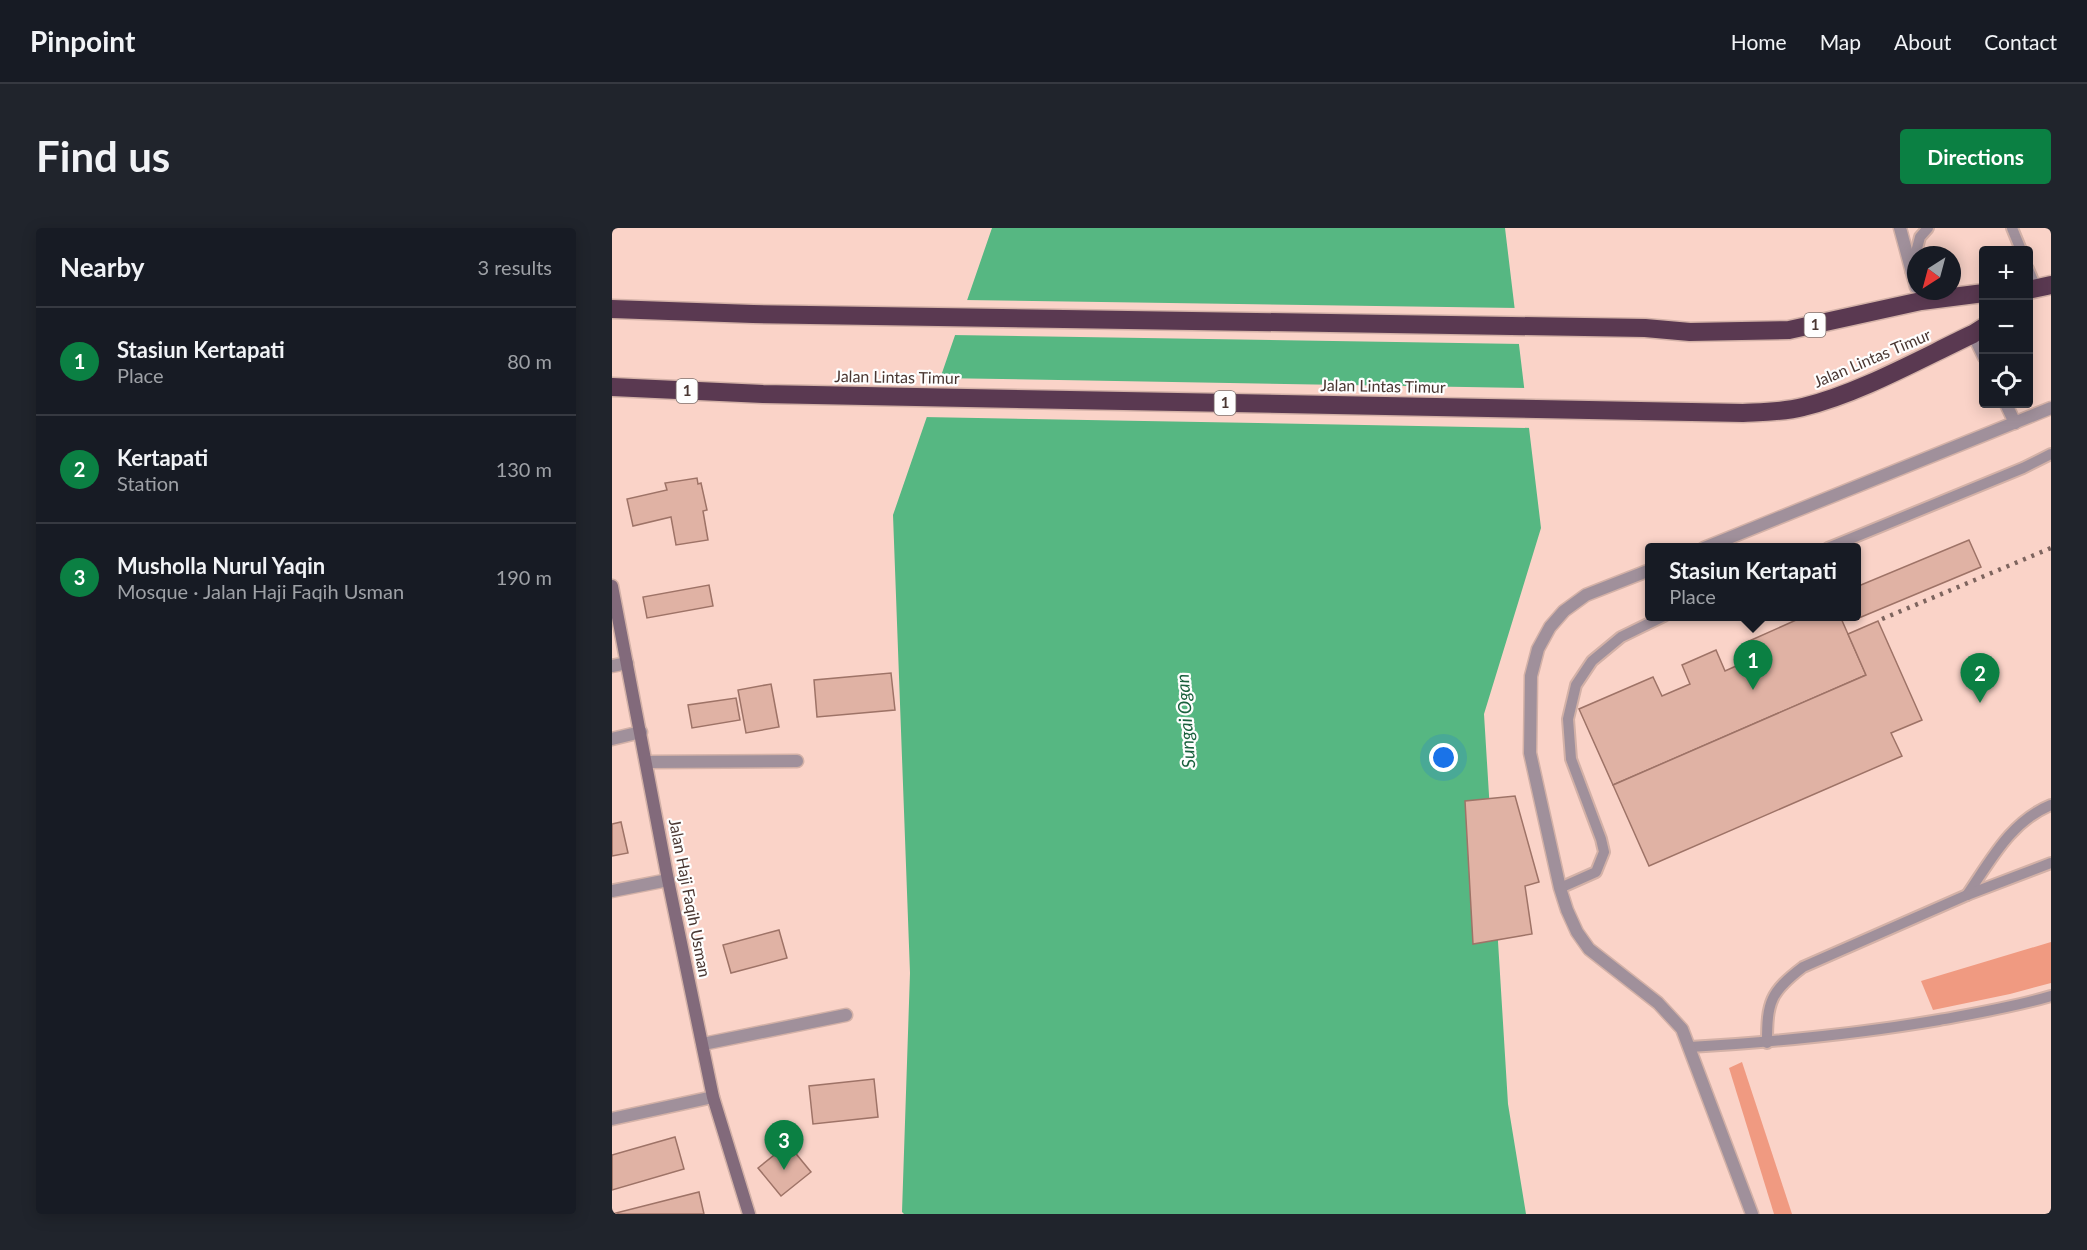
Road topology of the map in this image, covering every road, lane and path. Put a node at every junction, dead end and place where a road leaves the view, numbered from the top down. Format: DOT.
graph roads {
  1 [pos="1900,228"];
  2 [pos="1928,228"];
  3 [pos="2012,228"];
  4 [pos="1918,246"];
  5 [pos="2019,246"];
  6 [pos="1907,256"];
  7 [pos="1961,294"];
  8 [pos="1979,294"];
  9 [pos="1907,296"];
  10 [pos="612,309"];
  11 [pos="1978,330"];
  12 [pos="1982,354"];
  13 [pos="612,387"];
  14 [pos="2008,408"];
  15 [pos="2051,408"];
  16 [pos="2015,423"];
  17 [pos="2051,454"];
  18 [pos="1716,543"];
  19 [pos="1840,543"];
  20 [pos="1645,572"];
  21 [pos="612,586"];
  22 [pos="1654,621"];
  23 [pos="627,663"];
  24 [pos="612,666"];
  25 [pos="641,732"];
  26 [pos="612,740"];
  27 [pos="797,761"];
  28 [pos="647,762"];
  29 [pos="2051,805"];
  30 [pos="2051,863"];
  31 [pos="668,880"];
  32 [pos="1560,888"];
  33 [pos="612,891"];
  34 [pos="1967,895"];
  35 [pos="2051,996"];
  36 [pos="846,1015"];
  37 [pos="1767,1043"];
  38 [pos="703,1044"];
  39 [pos="1690,1047"];
  40 [pos="713,1097"];
  41 [pos="612,1119"];
  42 [pos="749,1214"];
  43 [pos="1752,1214"];
  1 -- 6 [label="street"];
  2 -- 4 [label="lane"];
  3 -- 5 [label="lane"];
  7 -- 8 [label="highway, Jalan Lintas Timur / 1"];
  9 -- 10 [label="highway, Jalan Lintas Timur / 1"];
  11 -- 12 [label="street"];
  11 -- 13 [label="highway, Jalan Lintas Timur / 1"];
  14 -- 16 [label="street"];
  15 -- 16 [label="street"];
  16 -- 18 [label="street"];
  17 -- 19 [label="lane"];
  20 -- 32 [label="street"];
  21 -- 23 [label="street, Jalan Haji Faqih Usman"];
  22 -- 32 [label="lane"];
  23 -- 24 [label="street"];
  23 -- 25 [label="street, Jalan Haji Faqih Usman"];
  25 -- 26 [label="street"];
  25 -- 28 [label="street, Jalan Haji Faqih Usman"];
  27 -- 28 [label="street"];
  28 -- 31 [label="street, Jalan Haji Faqih Usman"];
  29 -- 34 [label="lane"];
  30 -- 34 [label="lane"];
  31 -- 33 [label="street"];
  31 -- 38 [label="street, Jalan Haji Faqih Usman"];
  32 -- 39 [label="street"];
  34 -- 37 [label="lane"];
  35 -- 37 [label="lane"];
  36 -- 38 [label="street"];
  37 -- 39 [label="lane"];
  38 -- 40 [label="street, Jalan Haji Faqih Usman"];
  39 -- 43 [label="street"];
  40 -- 41 [label="street"];
  40 -- 42 [label="street, Jalan Haji Faqih Usman"];
}
